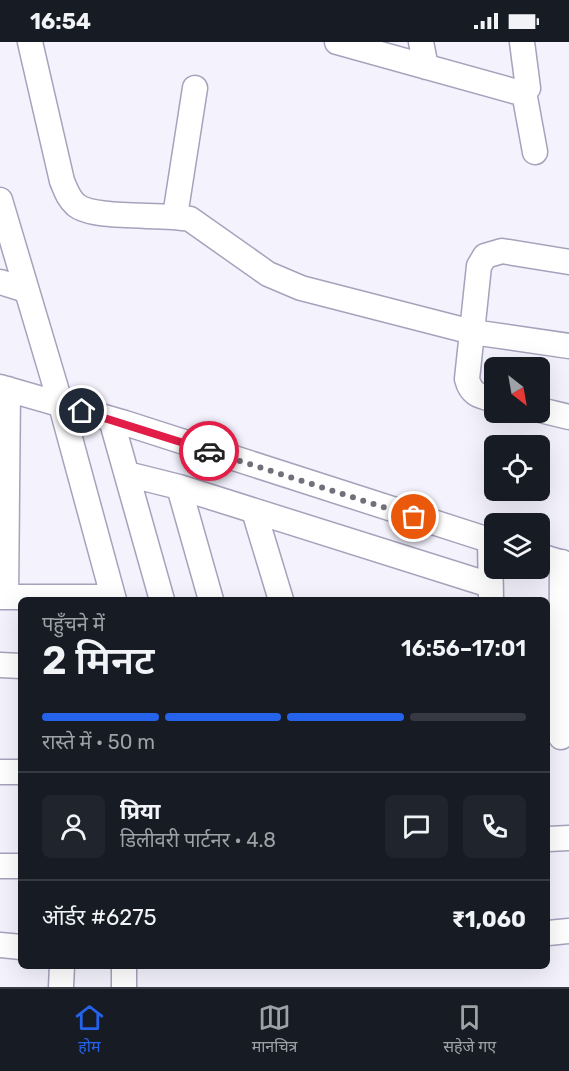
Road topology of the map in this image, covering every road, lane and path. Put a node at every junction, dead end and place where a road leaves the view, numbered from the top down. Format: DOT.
graph roads {
  1 [pos="30,42"];
  2 [pos="337,42"];
  3 [pos="421,42"];
  4 [pos="522,42"];
  5 [pos="426,67"];
  6 [pos="195,88"];
  7 [pos="524,92"];
  8 [pos="535,152"];
  9 [pos="0,200"];
  10 [pos="175,216"];
  11 [pos="5,235"];
  12 [pos="569,262"];
  13 [pos="0,282"];
  14 [pos="26,290"];
  15 [pos="472,332"];
  16 [pos="569,346"];
  17 [pos="4,388"];
  18 [pos="484,397"];
  19 [pos="550,412"];
  20 [pos="89,413"];
  21 [pos="569,417"];
  22 [pos="127,474"];
  23 [pos="179,487"];
  24 [pos="254,511"];
  25 [pos="3,525"];
  26 [pos="484,538"];
  27 [pos="557,561"];
  28 [pos="490,593"];
  29 [pos="3,597"];
  30 [pos="18,597"];
  31 [pos="113,597"];
  32 [pos="161,597"];
  33 [pos="210,597"];
  34 [pos="280,597"];
  35 [pos="0,665"];
  36 [pos="18,666"];
  37 [pos="559,737"];
  38 [pos="0,772"];
  39 [pos="18,772"];
  40 [pos="569,838"];
  41 [pos="550,839"];
  42 [pos="0,866"];
  43 [pos="18,866"];
  44 [pos="569,931"];
  45 [pos="550,933"];
  46 [pos="0,945"];
  47 [pos="18,947"];
  48 [pos="62,969"];
  49 [pos="124,969"];
  50 [pos="61,987"];
  51 [pos="124,987"];
  1 -- 10 [label="street"];
  2 -- 5 [label="street"];
  3 -- 5 [label="street"];
  4 -- 7 [label="street"];
  5 -- 7 [label="street"];
  6 -- 10 [label="street"];
  7 -- 8 [label="street"];
  9 -- 11 [label="street"];
  10 -- 15 [label="street"];
  11 -- 14 [label="street"];
  12 -- 15 [label="street"];
  13 -- 14 [label="street"];
  14 -- 20 [label="street"];
  15 -- 16 [label="street"];
  15 -- 18 [label="street"];
  17 -- 20 [label="street"];
  17 -- 25 [label="street"];
  19 -- 21 [label="street"];
  20 -- 22 [label="street"];
  20 -- 26 [label="street"];
  20 -- 31 [label="street"];
  22 -- 23 [label="street"];
  22 -- 32 [label="street"];
  23 -- 24 [label="street"];
  23 -- 33 [label="street"];
  24 -- 28 [label="street"];
  24 -- 34 [label="street"];
  25 -- 29 [label="street"];
  27 -- 37 [label="street"];
  29 -- 30 [label="street"];
  35 -- 36 [label="street"];
  38 -- 39 [label="street"];
  40 -- 41 [label="street"];
  42 -- 43 [label="street"];
  44 -- 45 [label="street"];
  46 -- 47 [label="street"];
  48 -- 50 [label="street"];
  49 -- 51 [label="street"];
}
